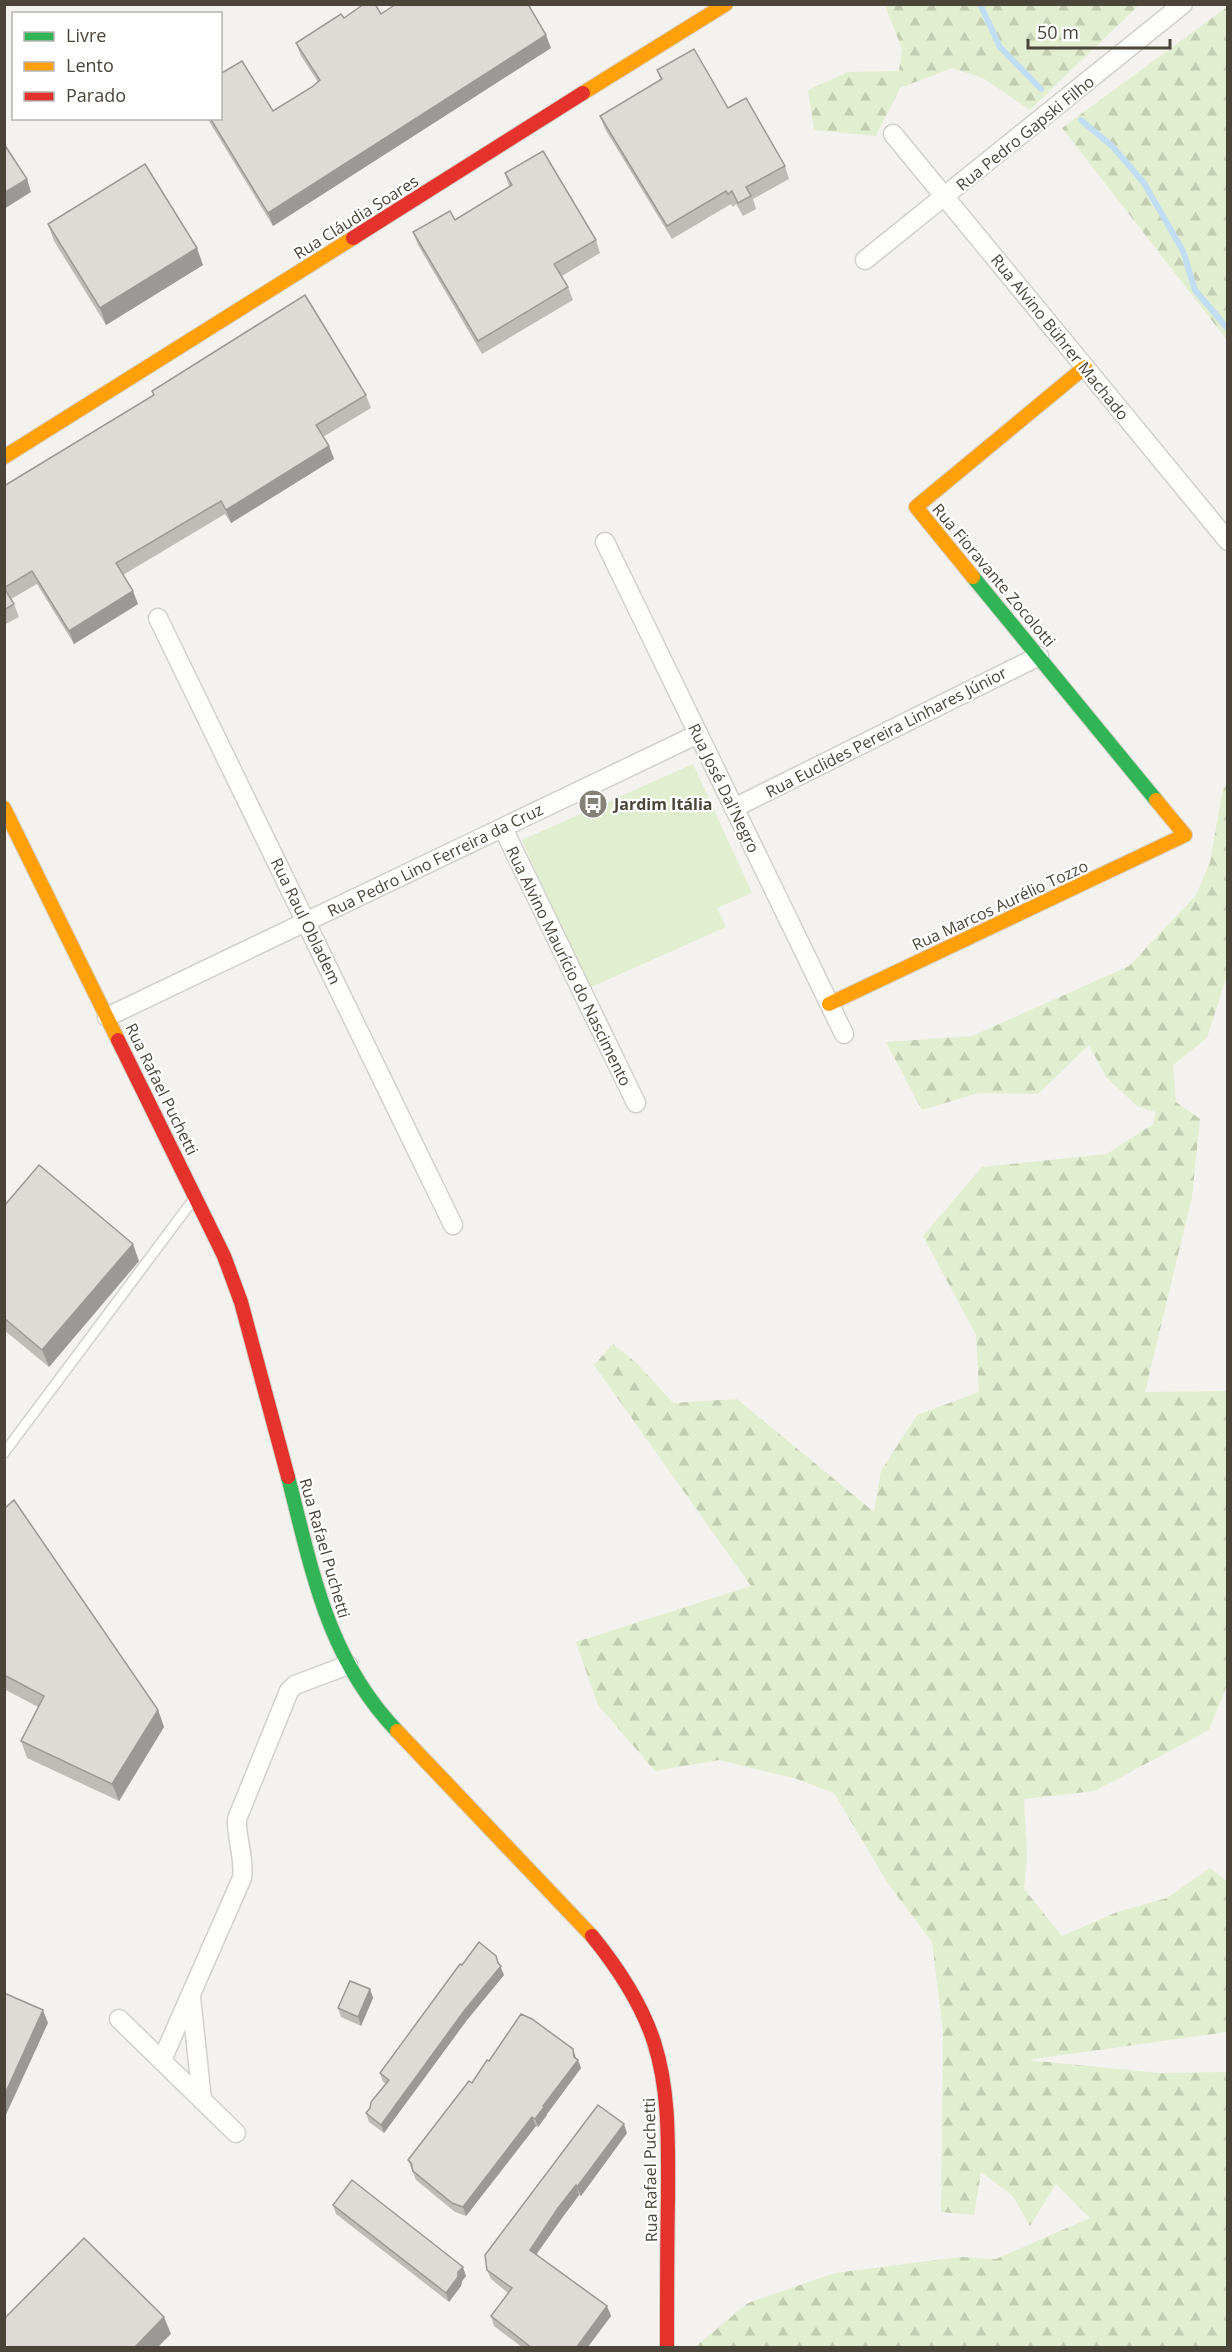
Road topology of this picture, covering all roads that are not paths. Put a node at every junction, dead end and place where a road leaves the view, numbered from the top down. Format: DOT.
graph roads {
  1 [pos="726,4"];
  2 [pos="1183,4"];
  3 [pos="893,134"];
  4 [pos="945,197"];
  5 [pos="865,260"];
  6 [pos="1085,367"];
  7 [pos="4,457"];
  8 [pos="1227,541"];
  9 [pos="605,542"];
  10 [pos="158,618"];
  11 [pos="1039,656"];
  12 [pos="698,734"];
  13 [pos="4,808"];
  14 [pos="734,808"];
  15 [pos="503,828"];
  16 [pos="1185,835"];
  17 [pos="306,922"];
  18 [pos="829,1004"];
  19 [pos="107,1017"];
  20 [pos="844,1034"];
  21 [pos="636,1104"];
  22 [pos="196,1196"];
  23 [pos="453,1225"];
  24 [pos="4,1453"];
  25 [pos="348,1665"];
  26 [pos="190,1996"];
  27 [pos="119,2019"];
  28 [pos="162,2060"];
  29 [pos="202,2100"];
  30 [pos="236,2133"];
  31 [pos="667,2348"];
  1 -- 7 [label="street, Rua Cláudia Soares"];
  2 -- 4 [label="street, Rua Pedro Gapski Filho"];
  3 -- 4 [label="street, Rua Alvino Bührer Machado"];
  4 -- 5 [label="street, Rua Pedro Gapski Filho"];
  4 -- 6 [label="street, Rua Alvino Bührer Machado"];
  6 -- 8 [label="street, Rua Alvino Bührer Machado"];
  6 -- 11 [label="street, Rua Fioravante Zocolotti"];
  9 -- 12 [label="street, Rua José Dal'Negro"];
  10 -- 17 [label="street, Rua Raul Obladem"];
  11 -- 14 [label="street, Rua Euclides Pereira Linhares Júnior"];
  11 -- 16 [label="street, Rua Fioravante Zocolotti"];
  12 -- 14 [label="street, Rua José Dal'Negro"];
  12 -- 15 [label="street, Rua Pedro Lino Ferreira da Cruz"];
  13 -- 19 [label="street, Rua Rafael Puchetti"];
  14 -- 18 [label="street, Rua José Dal'Negro"];
  15 -- 17 [label="street, Rua Pedro Lino Ferreira da Cruz"];
  15 -- 21 [label="street, Rua Alvino Maurício do Nascimento"];
  16 -- 18 [label="street, Rua Marcos Aurélio Tozzo"];
  17 -- 19 [label="street, Rua Pedro Lino Ferreira da Cruz"];
  17 -- 23 [label="street, Rua Raul Obladem"];
  18 -- 20 [label="street, Rua José Dal'Negro"];
  19 -- 22 [label="street, Rua Rafael Puchetti"];
  22 -- 24 [label="lane"];
  22 -- 25 [label="street, Rua Rafael Puchetti"];
  25 -- 26 [label="street"];
  25 -- 31 [label="street, Rua Rafael Puchetti"];
  26 -- 28 [label="street"];
  26 -- 29 [label="street"];
  27 -- 28 [label="street"];
  28 -- 29 [label="street"];
  29 -- 30 [label="street"];
}
